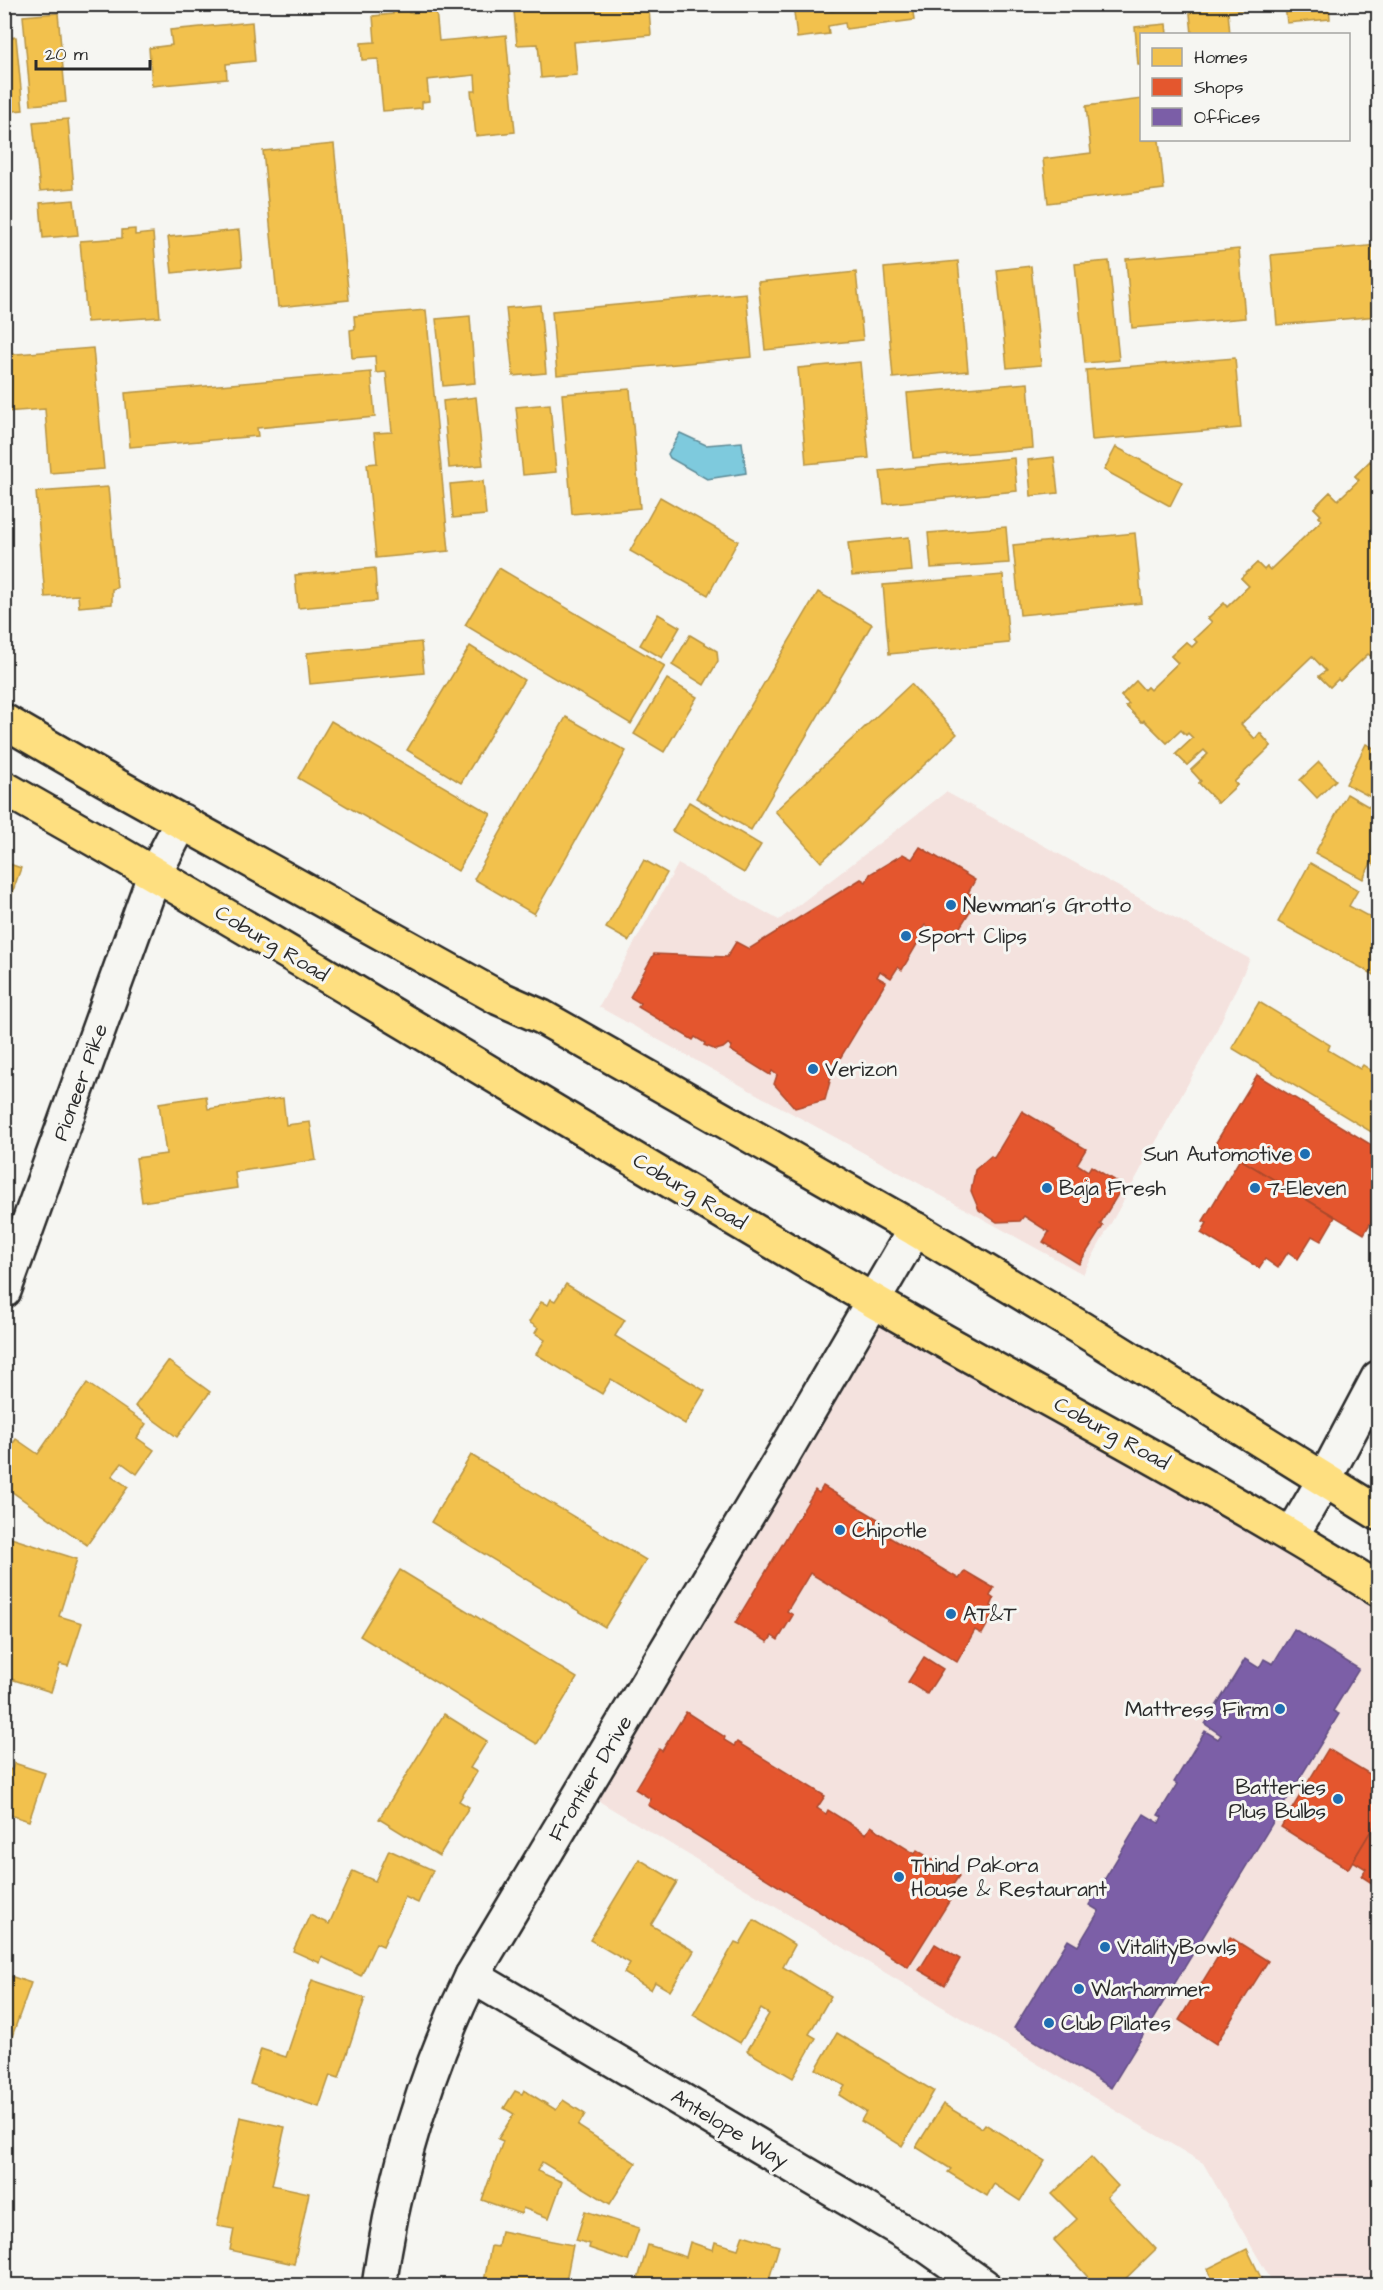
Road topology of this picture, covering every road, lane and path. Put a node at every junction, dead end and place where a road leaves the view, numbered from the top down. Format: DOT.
graph roads {
  1 [pos="4,721"];
  2 [pos="4,788"];
  3 [pos="182,821"];
  4 [pos="155,873"];
  5 [pos="915,1229"];
  6 [pos="4,1291"];
  7 [pos="873,1301"];
  8 [pos="1378,1378"];
  9 [pos="1324,1480"];
  10 [pos="1378,1513"];
  11 [pos="1292,1535"];
  12 [pos="1378,1589"];
  13 [pos="472,1976"];
  14 [pos="379,2286"];
  15 [pos="984,2286"];
  1 -- 3 [label="main road"];
  2 -- 4 [label="main road, Coburg Road"];
  3 -- 4 [label="street, Pioneer Pike"];
  3 -- 5 [label="main road"];
  4 -- 6 [label="street, Pioneer Pike"];
  4 -- 7 [label="main road, Coburg Road"];
  5 -- 7 [label="street, Frontier Drive"];
  5 -- 9 [label="main road"];
  7 -- 11 [label="main road, Coburg Road"];
  7 -- 13 [label="street, Frontier Drive"];
  8 -- 9 [label="street"];
  9 -- 10 [label="main road"];
  9 -- 11 [label="street"];
  11 -- 12 [label="main road, Coburg Road"];
  13 -- 14 [label="street, Frontier Drive"];
  13 -- 15 [label="street, Antelope Way"];
}
